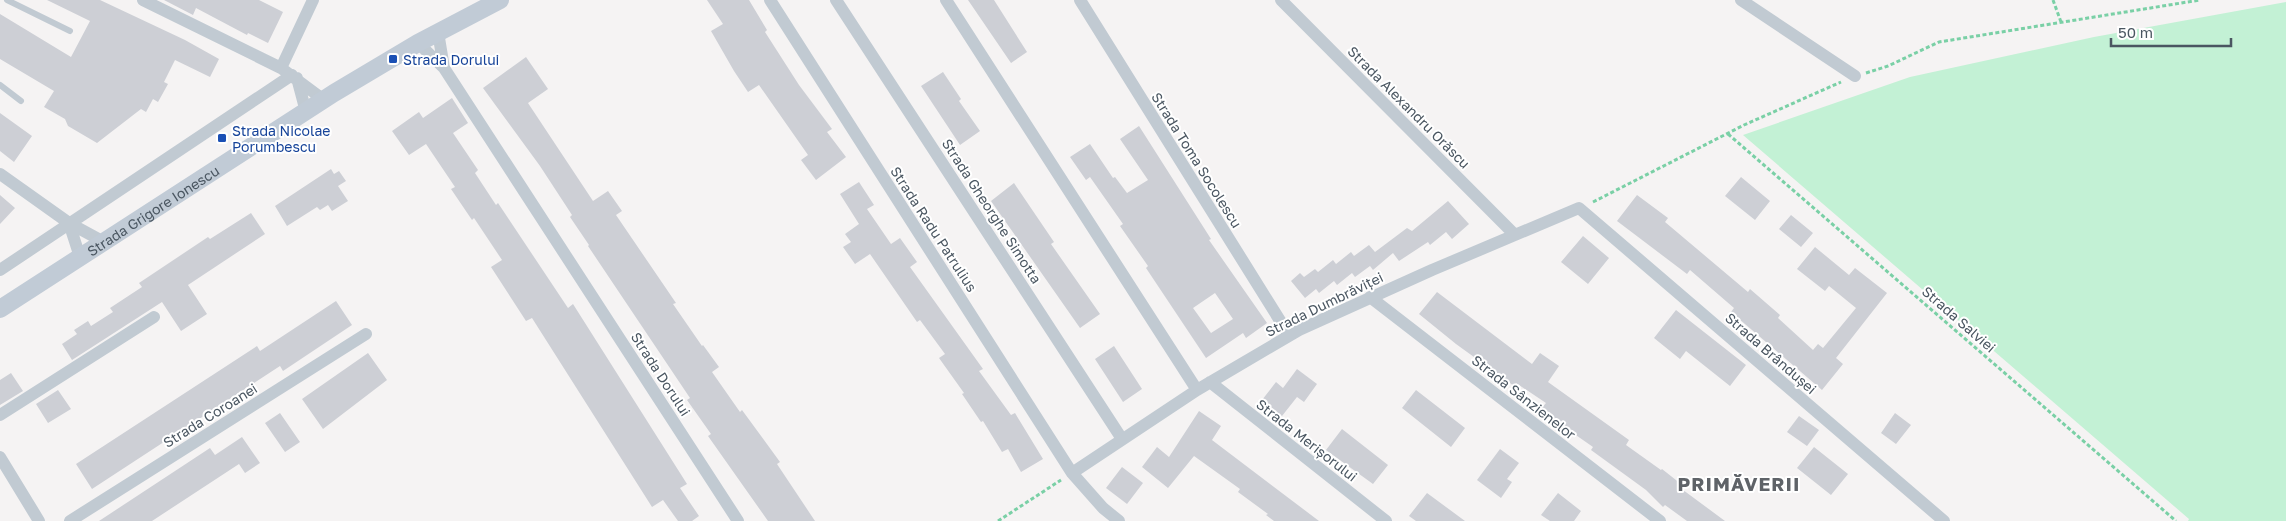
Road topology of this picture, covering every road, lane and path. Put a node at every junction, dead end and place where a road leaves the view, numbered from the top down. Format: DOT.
graph roads {
  1 [pos="7,0"];
  2 [pos="143,0"];
  3 [pos="313,0"];
  4 [pos="500,0"];
  5 [pos="770,0"];
  6 [pos="836,0"];
  7 [pos="946,0"];
  8 [pos="1080,0"];
  9 [pos="1281,0"];
  10 [pos="1741,0"];
  11 [pos="2053,0"];
  12 [pos="2200,0"];
  13 [pos="2061,22"];
  14 [pos="70,31"];
  15 [pos="438,32"];
  16 [pos="418,43"];
  17 [pos="281,68"];
  18 [pos="444,68"];
  19 [pos="1855,76"];
  20 [pos="294,77"];
  21 [pos="0,85"];
  22 [pos="21,100"];
  23 [pos="324,100"];
  24 [pos="306,112"];
  25 [pos="1728,134"];
  26 [pos="0,174"];
  27 [pos="1579,208"];
  28 [pos="69,223"];
  29 [pos="1515,235"];
  30 [pos="104,242"];
  31 [pos="80,257"];
  32 [pos="0,270"];
  33 [pos="1370,297"];
  34 [pos="0,308"];
  35 [pos="154,317"];
  36 [pos="366,334"];
  37 [pos="1289,336"];
  38 [pos="1210,382"];
  39 [pos="1197,390"];
  40 [pos="0,414"];
  41 [pos="1122,439"];
  42 [pos="0,458"];
  43 [pos="1072,473"];
  44 [pos="39,521"];
  45 [pos="70,521"];
  46 [pos="738,521"];
  47 [pos="998,521"];
  48 [pos="1119,521"];
  49 [pos="1386,521"];
  50 [pos="1660,521"];
  51 [pos="1944,521"];
  52 [pos="2176,521"];
  1 -- 14 [label="lane"];
  2 -- 17 [label="street"];
  3 -- 17 [label="street"];
  4 -- 15 [label="main road, Strada Grigore Ionescu"];
  5 -- 43 [label="street, Strada Radu Patrulius"];
  6 -- 41 [label="street, Strada Gheorghe Simotta"];
  7 -- 39 [label="street"];
  8 -- 37 [label="street, Strada Toma Socolescu"];
  9 -- 29 [label="street, Strada Alexandru Orăscu"];
  10 -- 19 [label="street"];
  11 -- 13 [label="path"];
  12 -- 13 [label="path"];
  13 -- 19 [label="path"];
  15 -- 16 [label="main road, Strada Grigore Ionescu"];
  15 -- 18 [label="street, Strada Dorului"];
  16 -- 18 [label="street, Strada Dorului"];
  16 -- 23 [label="main road, Strada Grigore Ionescu"];
  17 -- 20 [label="street"];
  18 -- 46 [label="street, Strada Dorului"];
  19 -- 25 [label="path"];
  20 -- 23 [label="street"];
  20 -- 24 [label="street"];
  20 -- 28 [label="street"];
  21 -- 22 [label="lane"];
  23 -- 24 [label="main road, Strada Grigore Ionescu"];
  24 -- 30 [label="main road, Strada Grigore Ionescu"];
  25 -- 27 [label="path"];
  25 -- 52 [label="path, Strada Salviei"];
  26 -- 28 [label="street"];
  27 -- 29 [label="street, Strada Dumbrăviței"];
  27 -- 51 [label="street, Strada Brândușei"];
  28 -- 30 [label="street"];
  28 -- 31 [label="street"];
  28 -- 32 [label="street"];
  29 -- 33 [label="street, Strada Dumbrăviței"];
  30 -- 31 [label="main road, Strada Grigore Ionescu"];
  31 -- 34 [label="main road, Strada Grigore Ionescu"];
  33 -- 37 [label="street, Strada Dumbrăviței"];
  33 -- 50 [label="street, Strada Sânzienelor"];
  35 -- 40 [label="street"];
  36 -- 45 [label="street, Strada Coroanei"];
  37 -- 38 [label="street, Strada Dumbrăviței"];
  38 -- 39 [label="street, Strada Dumbrăviței"];
  38 -- 49 [label="street, Strada Merișorului"];
  39 -- 41 [label="street, Strada Dumbrăviței"];
  41 -- 43 [label="street, Strada Dumbrăviței"];
  42 -- 44 [label="street"];
  43 -- 47 [label="path"];
  43 -- 48 [label="street, Strada Radu Patrulius"];
}
